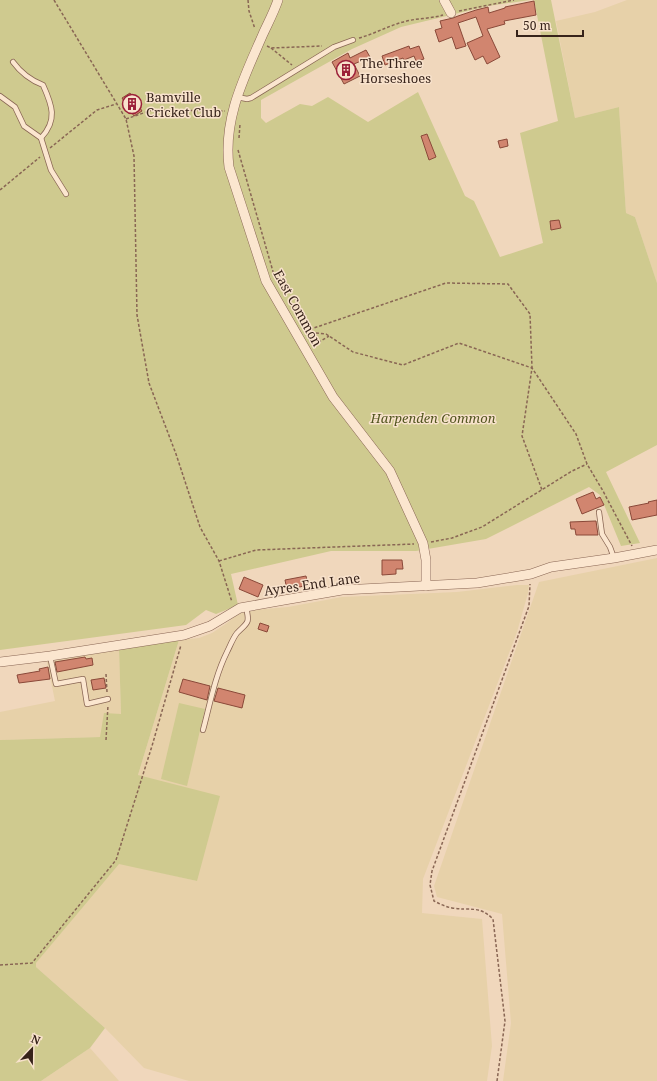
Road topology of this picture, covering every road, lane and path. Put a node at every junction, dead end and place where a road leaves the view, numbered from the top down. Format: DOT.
graph roads {
  1 [pos="54,0"];
  2 [pos="248,0"];
  3 [pos="278,0"];
  4 [pos="444,0"];
  5 [pos="514,0"];
  6 [pos="451,13"];
  7 [pos="353,40"];
  8 [pos="260,42"];
  9 [pos="334,47"];
  10 [pos="271,48"];
  11 [pos="13,62"];
  12 [pos="297,69"];
  13 [pos="0,96"];
  14 [pos="237,97"];
  15 [pos="117,103"];
  16 [pos="232,112"];
  17 [pos="126,120"];
  18 [pos="241,120"];
  19 [pos="41,138"];
  20 [pos="238,141"];
  21 [pos="237,148"];
  22 [pos="45,152"];
  23 [pos="0,190"];
  24 [pos="66,194"];
  25 [pos="276,280"];
  26 [pos="329,336"];
  27 [pos="306,350"];
  28 [pos="532,368"];
  29 [pos="587,464"];
  30 [pos="542,490"];
  31 [pos="599,512"];
  32 [pos="423,543"];
  33 [pos="657,550"];
  34 [pos="636,554"];
  35 [pos="614,558"];
  36 [pos="219,561"];
  37 [pos="531,574"];
  38 [pos="426,586"];
  39 [pos="246,607"];
  40 [pos="234,612"];
  41 [pos="184,635"];
  42 [pos="50,656"];
  43 [pos="0,662"];
  44 [pos="106,674"];
  45 [pos="108,699"];
  46 [pos="203,730"];
  47 [pos="106,740"];
  48 [pos="0,965"];
  49 [pos="497,1081"];
  1 -- 15 [label="path"];
  2 -- 8 [label="path"];
  3 -- 8 [label="street, East Common"];
  4 -- 6 [label="street"];
  5 -- 6 [label="path"];
  6 -- 7 [label="path"];
  7 -- 9 [label="lane"];
  8 -- 10 [label="path"];
  8 -- 14 [label="street, East Common"];
  9 -- 10 [label="path"];
  9 -- 12 [label="lane"];
  10 -- 12 [label="path"];
  11 -- 19 [label="lane"];
  12 -- 14 [label="lane"];
  13 -- 19 [label="lane"];
  14 -- 16 [label="street, East Common"];
  15 -- 17 [label="path"];
  15 -- 22 [label="path"];
  16 -- 17 [label="path"];
  16 -- 27 [label="street, East Common"];
  17 -- 36 [label="path"];
  18 -- 20 [label="path"];
  19 -- 22 [label="lane"];
  21 -- 25 [label="path"];
  22 -- 23 [label="path"];
  22 -- 24 [label="lane"];
  26 -- 27 [label="path"];
  26 -- 28 [label="path"];
  26 -- 28 [label="path"];
  27 -- 32 [label="street, East Common"];
  28 -- 29 [label="path"];
  28 -- 30 [label="path"];
  29 -- 30 [label="path"];
  29 -- 34 [label="path"];
  30 -- 32 [label="path"];
  31 -- 35 [label="lane"];
  32 -- 36 [label="path"];
  32 -- 38 [label="street, East Common"];
  33 -- 34 [label="street, Ayres End Lane"];
  34 -- 35 [label="street, Ayres End Lane"];
  35 -- 37 [label="street, Ayres End Lane"];
  36 -- 40 [label="path"];
  37 -- 38 [label="street, Ayres End Lane"];
  37 -- 49 [label="path"];
  38 -- 39 [label="street, Ayres End Lane"];
  39 -- 40 [label="street, Ayres End Lane"];
  39 -- 46 [label="lane"];
  40 -- 41 [label="street, Ayres End Lane"];
  41 -- 42 [label="street, Ayres End Lane"];
  41 -- 48 [label="path"];
  42 -- 43 [label="street, Ayres End Lane"];
  42 -- 45 [label="lane"];
  44 -- 45 [label="path"];
  45 -- 47 [label="path"];
}
